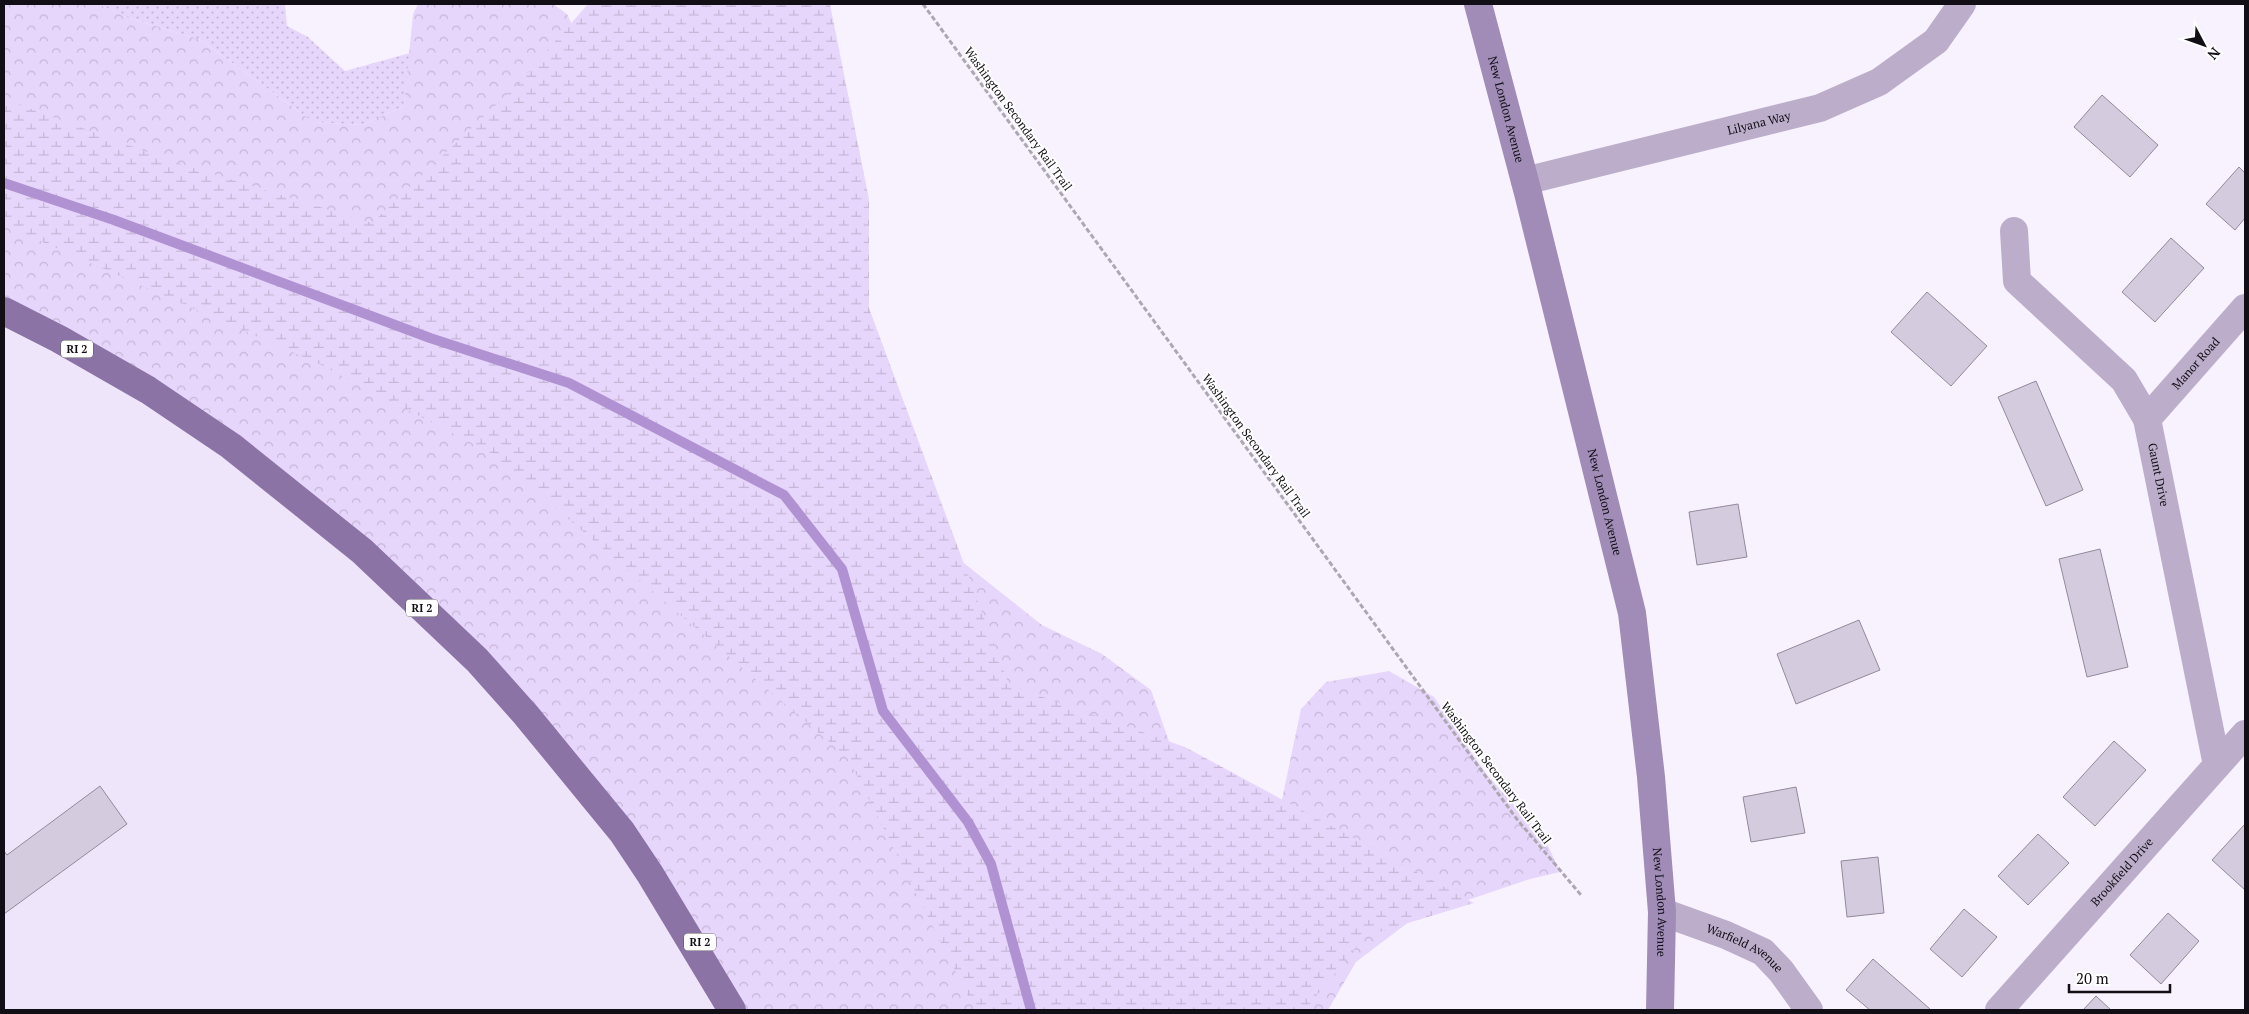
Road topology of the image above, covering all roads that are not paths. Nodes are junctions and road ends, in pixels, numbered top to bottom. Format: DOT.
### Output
graph roads {
  1 [pos="1478,4"];
  2 [pos="1962,4"];
  3 [pos="1525,181"];
  4 [pos="2014,231"];
  5 [pos="2245,308"];
  6 [pos="4,311"];
  7 [pos="2147,419"];
  8 [pos="2245,734"];
  9 [pos="2217,765"];
  10 [pos="650,874"];
  11 [pos="1662,912"];
  12 [pos="732,1010"];
  13 [pos="749,1010"];
  14 [pos="1660,1010"];
  15 [pos="1809,1010"];
  16 [pos="1999,1010"];
  1 -- 3 [label="main road, New London Avenue"];
  2 -- 3 [label="street, Lilyana Way"];
  3 -- 11 [label="main road, New London Avenue"];
  4 -- 7 [label="street, Gaunt Drive"];
  5 -- 7 [label="street, Manor Road"];
  6 -- 10 [label="main road, RI 2"];
  7 -- 9 [label="street, Gaunt Drive"];
  8 -- 9 [label="street, Brookfield Drive"];
  9 -- 16 [label="street, Brookfield Drive"];
  10 -- 12 [label="main road"];
  10 -- 13 [label="main road, RI 2"];
  11 -- 14 [label="main road, New London Avenue"];
  11 -- 15 [label="street, Warfield Avenue"];
}
